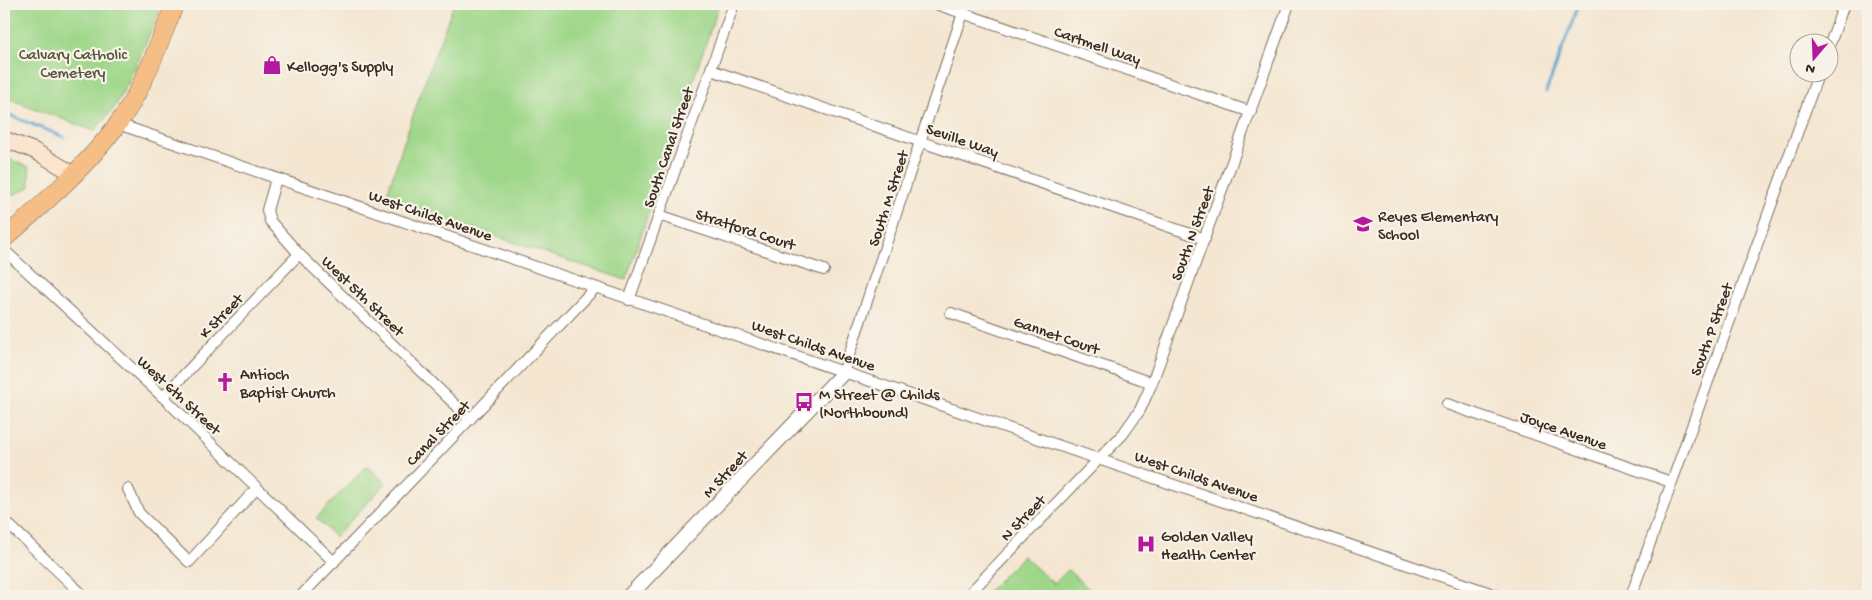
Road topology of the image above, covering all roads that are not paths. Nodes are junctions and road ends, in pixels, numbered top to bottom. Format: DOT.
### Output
graph roads {
  1 [pos="175,4"];
  2 [pos="734,4"];
  3 [pos="936,4"];
  4 [pos="1289,4"];
  5 [pos="1844,4"];
  6 [pos="964,8"];
  7 [pos="1834,32"];
  8 [pos="711,70"];
  9 [pos="1815,82"];
  10 [pos="1250,112"];
  11 [pos="118,124"];
  12 [pos="4,139"];
  13 [pos="921,140"];
  14 [pos="75,175"];
  15 [pos="276,179"];
  16 [pos="659,215"];
  17 [pos="4,239"];
  18 [pos="1205,239"];
  19 [pos="4,250"];
  20 [pos="299,254"];
  21 [pos="824,270"];
  22 [pos="595,288"];
  23 [pos="629,300"];
  24 [pos="951,313"];
  25 [pos="844,373"];
  26 [pos="1152,383"];
  27 [pos="162,397"];
  28 [pos="1447,404"];
  29 [pos="470,419"];
  30 [pos="1099,460"];
  31 [pos="1672,482"];
  32 [pos="257,488"];
  33 [pos="128,489"];
  34 [pos="4,520"];
  35 [pos="334,562"];
  36 [pos="84,596"];
  37 [pos="301,596"];
  38 [pos="630,596"];
  39 [pos="967,596"];
  40 [pos="1500,596"];
  41 [pos="1631,596"];
  1 -- 11 [label="highway"];
  2 -- 8 [label="street, South Canal Street"];
  3 -- 6 [label="street, Cartmell Way"];
  4 -- 10 [label="street, South N Street"];
  5 -- 7 [label="street"];
  6 -- 10 [label="street, Cartmell Way"];
  6 -- 13 [label="street, South M Street"];
  8 -- 13 [label="street, Seville Way"];
  8 -- 16 [label="street, South Canal Street"];
  9 -- 31 [label="street, South P Street"];
  10 -- 18 [label="street, South N Street"];
  11 -- 14 [label="highway"];
  11 -- 15 [label="street, West Childs Avenue"];
  12 -- 14 [label="main road"];
  13 -- 18 [label="street, Seville Way"];
  13 -- 25 [label="street, South M Street"];
  14 -- 17 [label="highway"];
  15 -- 20 [label="street, West 5th Street"];
  15 -- 22 [label="street, West Childs Avenue"];
  16 -- 21 [label="street, Stratford Court"];
  16 -- 23 [label="street, South Canal Street"];
  18 -- 26 [label="street, South N Street"];
  19 -- 27 [label="street, West 6th Street"];
  20 -- 27 [label="street, K Street"];
  20 -- 29 [label="street, West 5th Street"];
  22 -- 23 [label="street, West Childs Avenue"];
  22 -- 29 [label="street, Canal Street"];
  23 -- 25 [label="street, West Childs Avenue"];
  24 -- 26 [label="street, Gannet Court"];
  25 -- 30 [label="street, West Childs Avenue"];
  25 -- 38 [label="street, M Street"];
  26 -- 30 [label="street, South N Street"];
  27 -- 32 [label="street, West 6th Street"];
  28 -- 31 [label="street, Joyce Avenue"];
  29 -- 35 [label="street, Canal Street"];
  30 -- 39 [label="street, N Street"];
  30 -- 40 [label="street, West Childs Avenue"];
  31 -- 41 [label="street, South P Street"];
  32 -- 33 [label="street"];
  32 -- 35 [label="street, West 6th Street"];
  34 -- 36 [label="street"];
  35 -- 37 [label="street, Canal Street"];
}
